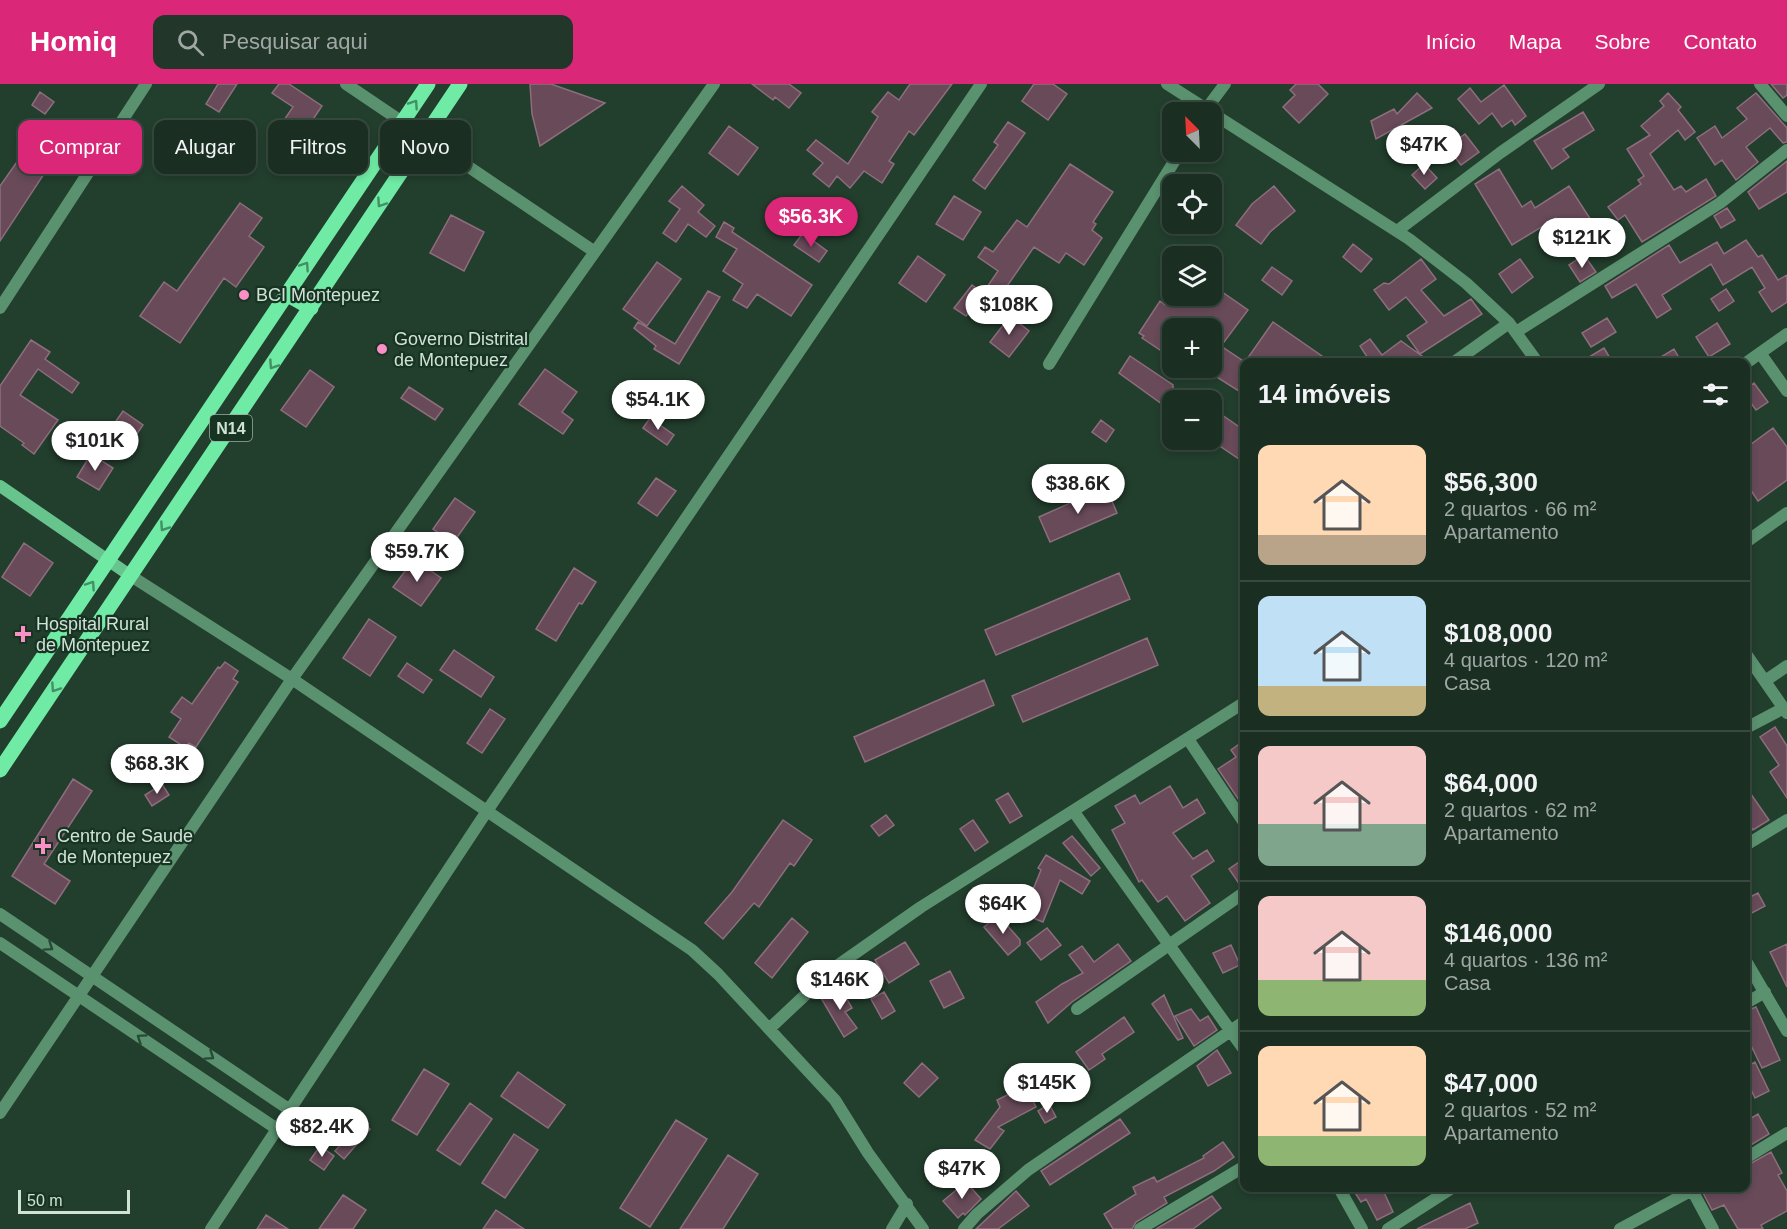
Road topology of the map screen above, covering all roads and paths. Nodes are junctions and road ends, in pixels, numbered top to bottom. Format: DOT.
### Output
graph roads {
  1 [pos="146,84"];
  2 [pos="346,84"];
  3 [pos="428,84"];
  4 [pos="460,84"];
  5 [pos="714,84"];
  6 [pos="981,84"];
  7 [pos="1167,84"];
  8 [pos="1225,84"];
  9 [pos="1599,84"];
  10 [pos="1760,84"];
  11 [pos="1193,102"];
  12 [pos="1214,102"];
  13 [pos="1787,116"];
  14 [pos="397,120"];
  15 [pos="403,120"];
  16 [pos="436,120"];
  17 [pos="1222,121"];
  18 [pos="1787,150"];
  19 [pos="380,154"];
  20 [pos="1174,162"];
  21 [pos="471,169"];
  22 [pos="400,174"];
  23 [pos="1397,231"];
  24 [pos="595,252"];
  25 [pos="286,294"];
  26 [pos="0,308"];
  27 [pos="311,308"];
  28 [pos="1512,327"];
  29 [pos="1787,334"];
  30 [pos="1760,352"];
  31 [pos="1462,358"];
  32 [pos="1534,358"];
  33 [pos="1750,360"];
  34 [pos="1049,364"];
  35 [pos="1787,391"];
  36 [pos="0,486"];
  37 [pos="1787,513"];
  38 [pos="1750,539"];
  39 [pos="107,561"];
  40 [pos="131,576"];
  41 [pos="1750,660"];
  42 [pos="1787,666"];
  43 [pos="292,679"];
  44 [pos="1765,681"];
  45 [pos="1240,705"];
  46 [pos="1785,711"];
  47 [pos="0,721"];
  48 [pos="1750,726"];
  49 [pos="1188,739"];
  50 [pos="0,770"];
  51 [pos="487,811"];
  52 [pos="1074,812"];
  53 [pos="1240,817"];
  54 [pos="1787,820"];
  55 [pos="1750,843"];
  56 [pos="1240,895"];
  57 [pos="0,914"];
  58 [pos="0,943"];
  59 [pos="1169,945"];
  60 [pos="1750,968"];
  61 [pos="92,976"];
  62 [pos="1765,992"];
  63 [pos="79,996"];
  64 [pos="1750,1001"];
  65 [pos="1077,1009"];
  66 [pos="1240,1025"];
  67 [pos="769,1029"];
  68 [pos="1787,1031"];
  69 [pos="1230,1032"];
  70 [pos="1240,1045"];
  71 [pos="290,1110"];
  72 [pos="0,1113"];
  73 [pos="277,1129"];
  74 [pos="1787,1133"];
  75 [pos="1750,1156"];
  76 [pos="1240,1169"];
  77 [pos="1341,1192"];
  78 [pos="1446,1192"];
  79 [pos="1688,1192"];
  80 [pos="1695,1192"];
  81 [pos="907,1204"];
  82 [pos="211,1229"];
  83 [pos="892,1229"];
  84 [pos="923,1229"];
  85 [pos="964,1229"];
  86 [pos="1140,1229"];
  87 [pos="1362,1229"];
  88 [pos="1388,1229"];
  89 [pos="1620,1229"];
  90 [pos="1713,1229"];
  1 -- 26 [label="street"];
  2 -- 14 [label="street"];
  15 -- 3 [label="main road, N14, one-way"];
  4 -- 16 [label="main road, N14"];
  5 -- 24 [label="street"];
  6 -- 51 [label="street"];
  7 -- 11 [label="street"];
  8 -- 12 [label="street"];
  9 -- 23 [label="street"];
  10 -- 13 [label="street"];
  17 -- 23 [label="street"];
  18 -- 28 [label="street"];
  25 -- 19 [label="main road, N14, one-way"];
  20 -- 34 [label="street"];
  21 -- 24 [label="street"];
  22 -- 27 [label="main road, N14, one-way"];
  23 -- 28 [label="street"];
  24 -- 43 [label="street"];
  25 -- 27 [label="main road"];
  25 -- 39 [label="main road, N14"];
  27 -- 40 [label="main road, N14, one-way"];
  28 -- 31 [label="street"];
  28 -- 32 [label="street"];
  29 -- 30 [label="street"];
  30 -- 33 [label="street"];
  30 -- 35 [label="street"];
  36 -- 39 [label="main road"];
  37 -- 38 [label="street"];
  39 -- 40 [label="main road"];
  47 -- 39 [label="main road, N14, one-way"];
  40 -- 43 [label="street"];
  40 -- 50 [label="main road, N14, one-way"];
  41 -- 44 [label="street"];
  42 -- 44 [label="street"];
  43 -- 51 [label="street"];
  43 -- 61 [label="street"];
  44 -- 46 [label="street"];
  45 -- 49 [label="street"];
  46 -- 48 [label="street"];
  49 -- 52 [label="street"];
  49 -- 53 [label="street"];
  51 -- 67 [label="street"];
  51 -- 71 [label="street"];
  52 -- 59 [label="street"];
  52 -- 67 [label="street"];
  54 -- 55 [label="street"];
  56 -- 59 [label="street"];
  57 -- 61 [label="street, one-way"];
  58 -- 63 [label="street"];
  59 -- 65 [label="street"];
  59 -- 69 [label="street"];
  60 -- 62 [label="street"];
  61 -- 63 [label="street"];
  61 -- 71 [label="street, one-way"];
  62 -- 64 [label="street"];
  62 -- 68 [label="street"];
  63 -- 72 [label="street"];
  73 -- 63 [label="street, one-way"];
  66 -- 69 [label="street"];
  67 -- 81 [label="street"];
  69 -- 70 [label="street"];
  69 -- 85 [label="street"];
  71 -- 73 [label="street"];
  73 -- 82 [label="street"];
  74 -- 75 [label="street"];
  76 -- 86 [label="street"];
  77 -- 87 [label="street"];
  78 -- 88 [label="street"];
  79 -- 89 [label="street"];
  80 -- 90 [label="street"];
  81 -- 83 [label="street"];
  81 -- 84 [label="street"];
}
